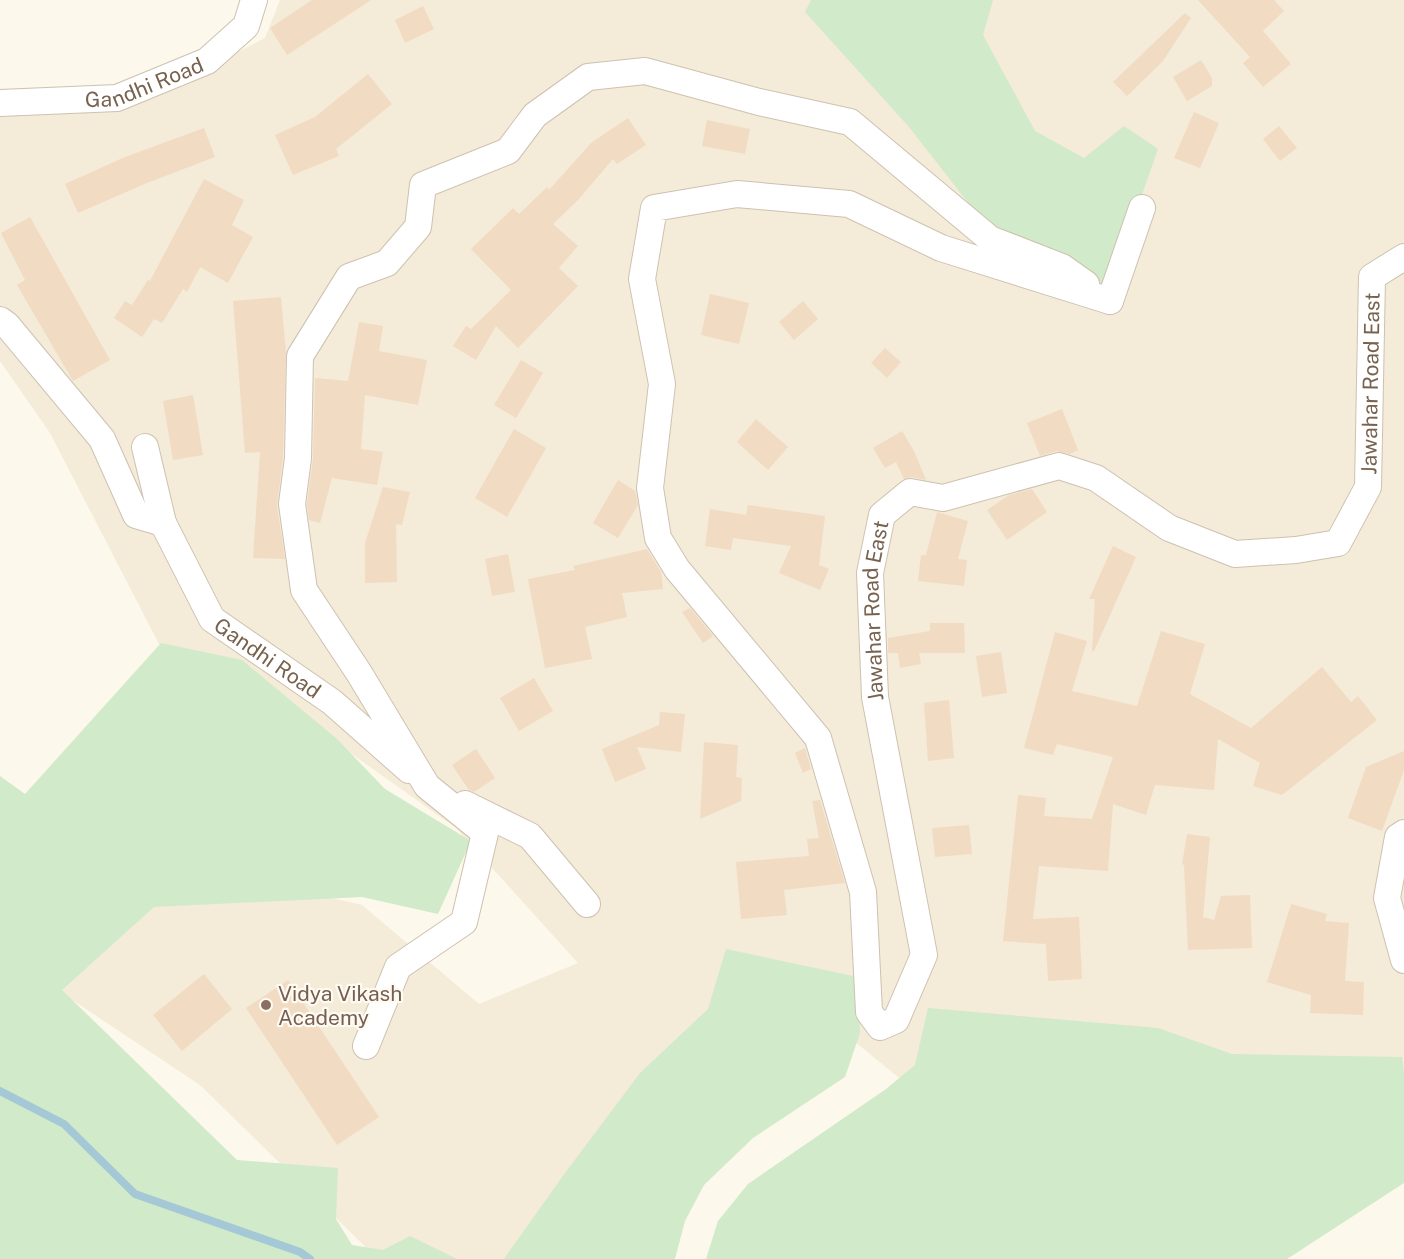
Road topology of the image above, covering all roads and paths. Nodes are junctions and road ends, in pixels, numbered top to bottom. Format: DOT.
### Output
graph roads {
  1 [pos="254,0"];
  2 [pos="0,103"];
  3 [pos="1142,208"];
  4 [pos="1404,257"];
  5 [pos="1110,301"];
  6 [pos="0,320"];
  7 [pos="145,447"];
  8 [pos="163,523"];
  9 [pos="427,786"];
  10 [pos="1404,833"];
  11 [pos="587,904"];
  12 [pos="1404,960"];
  13 [pos="366,1046"];
  1 -- 2 [label="street, Gandhi Road"];
  3 -- 5 [label="street"];
  4 -- 5 [label="street, Jawahar Road East"];
  5 -- 9 [label="street"];
  6 -- 8 [label="street"];
  7 -- 8 [label="street, Gandhi Road"];
  8 -- 9 [label="street, Gandhi Road"];
  9 -- 11 [label="street, Gandhi Road"];
  9 -- 13 [label="street"];
  10 -- 12 [label="street"];
}
